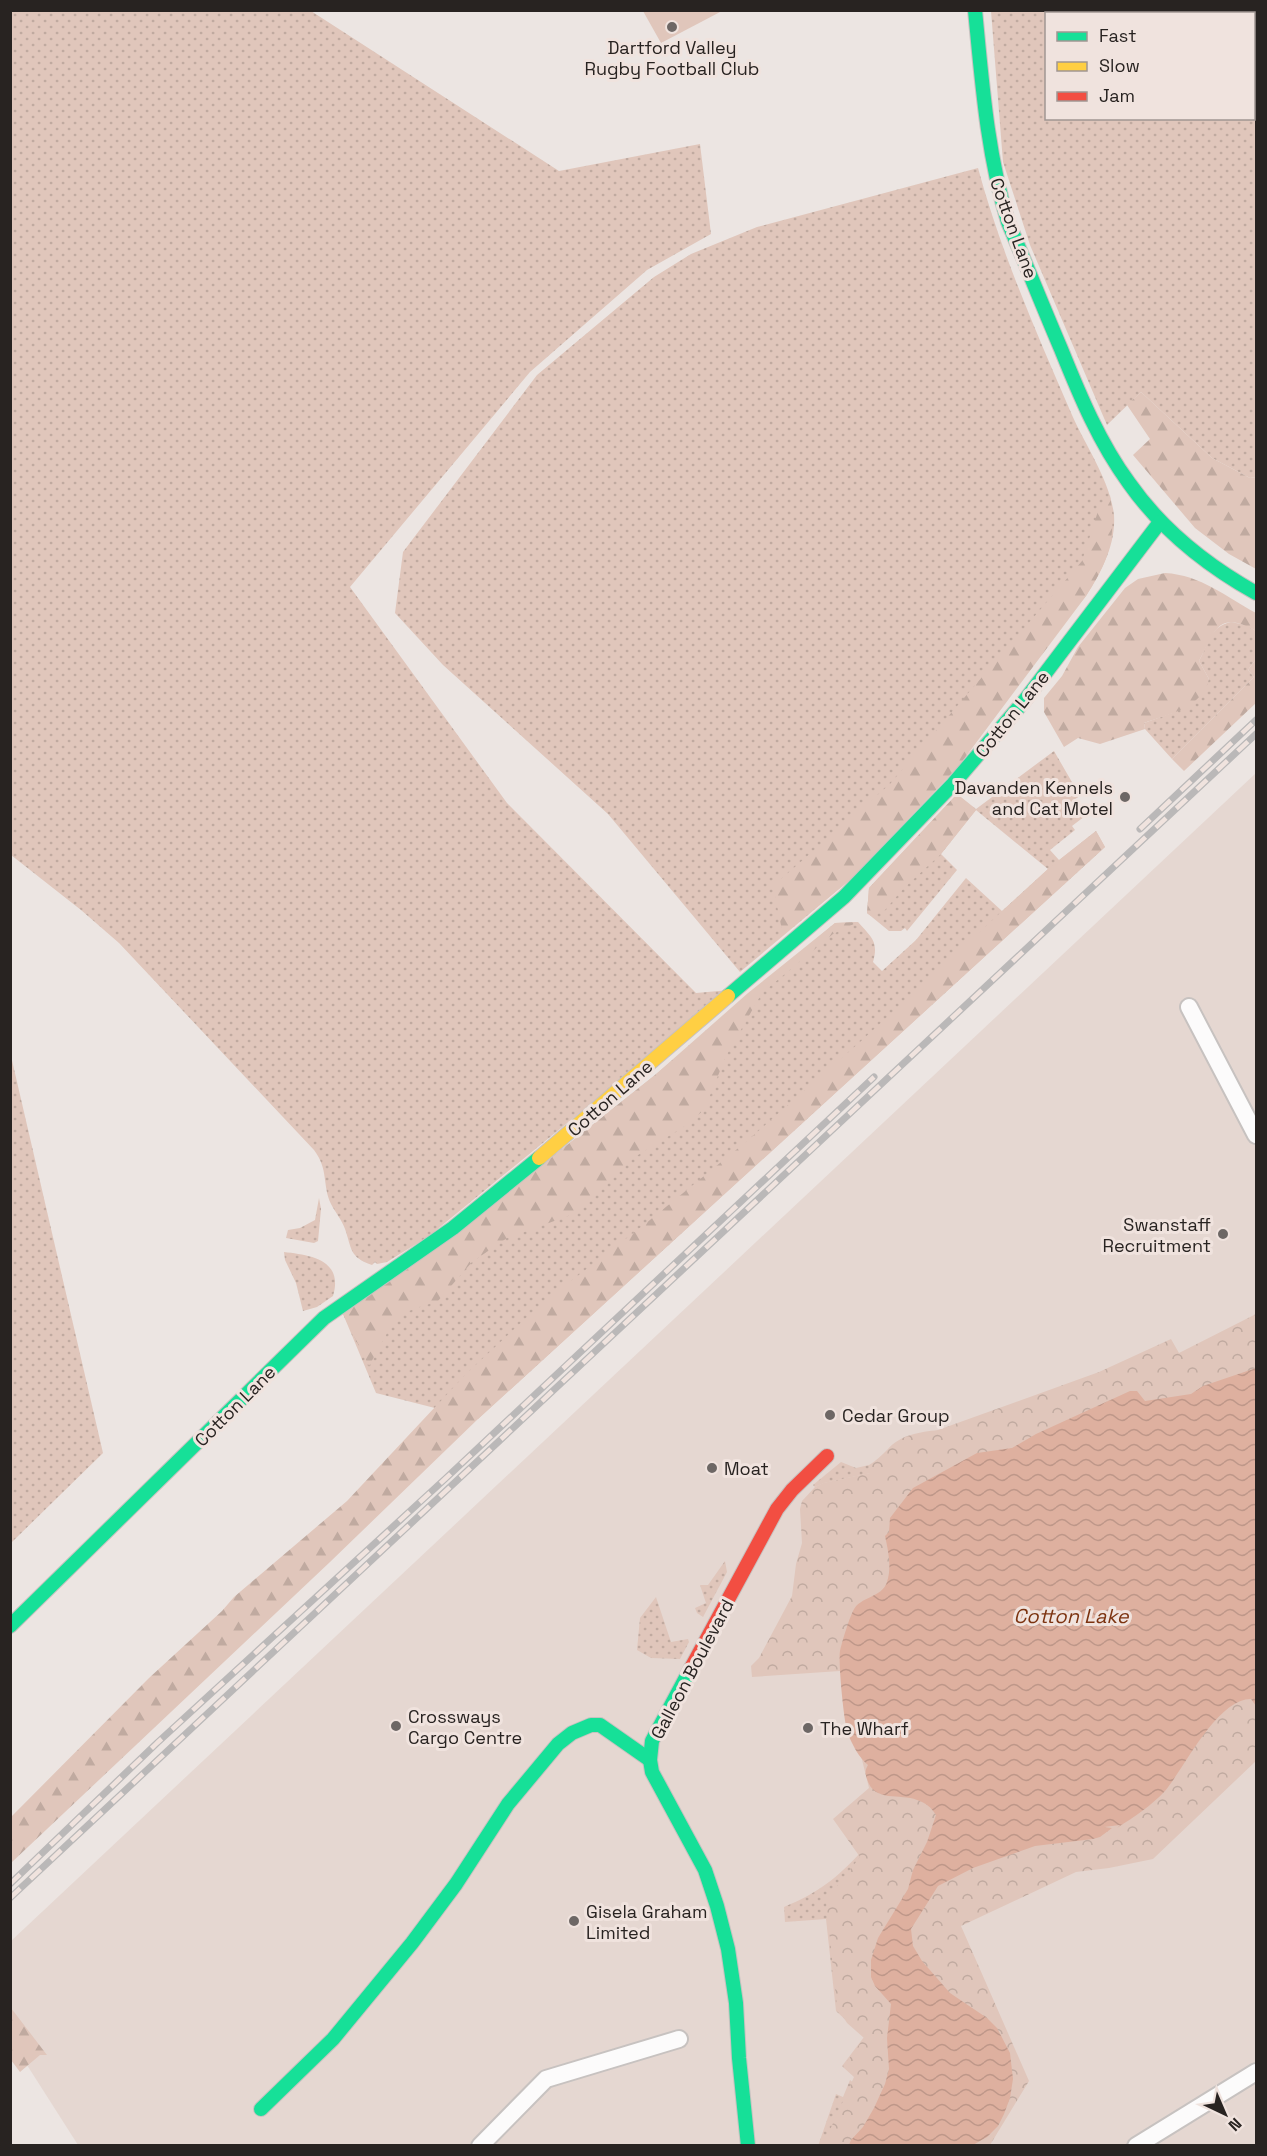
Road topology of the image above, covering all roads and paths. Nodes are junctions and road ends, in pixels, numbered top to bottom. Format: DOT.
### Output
graph roads {
  1 [pos="975,10"];
  2 [pos="1160,522"];
  3 [pos="1257,593"];
  4 [pos="1189,1007"];
  5 [pos="1257,1135"];
  6 [pos="827,1456"];
  7 [pos="10,1626"];
  8 [pos="650,1760"];
  9 [pos="679,2039"];
  10 [pos="1257,2072"];
  11 [pos="261,2109"];
  12 [pos="480,2145"];
  13 [pos="748,2145"];
  14 [pos="1136,2145"];
  1 -- 2 [label="street, Cotton Lane"];
  2 -- 3 [label="street, Cotton Lane"];
  2 -- 7 [label="street, Cotton Lane"];
  4 -- 5 [label="street"];
  6 -- 8 [label="street, Galleon Boulevard"];
  8 -- 11 [label="street"];
  8 -- 13 [label="street, Galleon Boulevard"];
  9 -- 12 [label="street"];
  10 -- 14 [label="street"];
}
